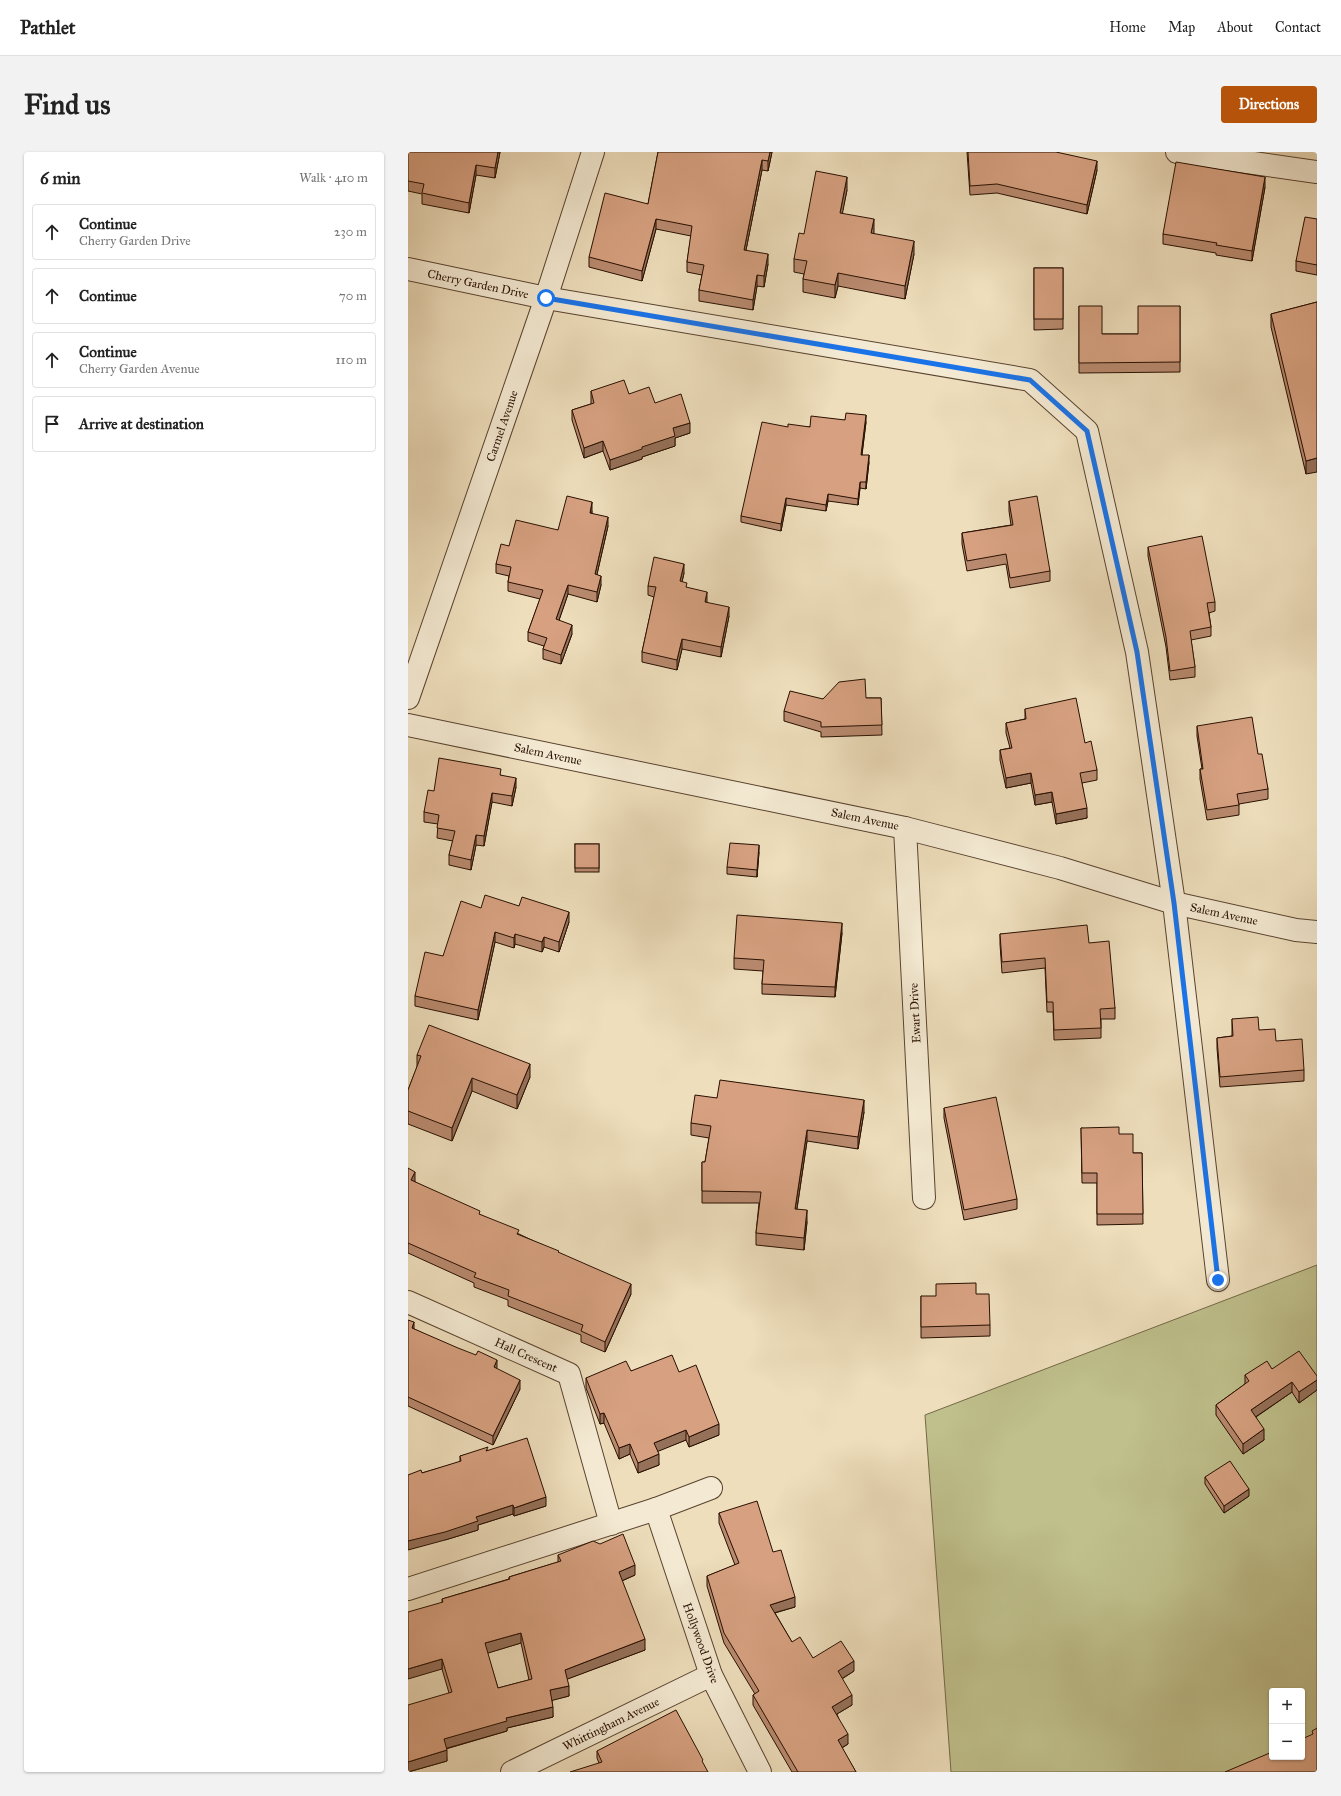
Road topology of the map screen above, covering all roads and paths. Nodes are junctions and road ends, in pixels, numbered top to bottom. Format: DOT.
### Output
graph roads {
  1 [pos="593,152"];
  2 [pos="1177,152"];
  3 [pos="1317,172"];
  4 [pos="408,269"];
  5 [pos="546,298"];
  6 [pos="408,698"];
  7 [pos="408,725"];
  8 [pos="905,828"];
  9 [pos="1174,903"];
  10 [pos="1317,932"];
  11 [pos="924,1198"];
  12 [pos="1218,1280"];
  13 [pos="408,1302"];
  14 [pos="711,1488"];
  15 [pos="656,1509"];
  16 [pos="611,1524"];
  17 [pos="408,1589"];
  18 [pos="711,1675"];
  19 [pos="512,1772"];
  20 [pos="760,1772"];
  1 -- 5 [label="street, Carmel Avenue"];
  2 -- 3 [label="street"];
  4 -- 5 [label="street, Cherry Garden Drive"];
  5 -- 6 [label="street, Carmel Avenue"];
  5 -- 9 [label="street, Cherry Garden Drive"];
  7 -- 8 [label="street, Salem Avenue"];
  8 -- 9 [label="street, Salem Avenue"];
  8 -- 11 [label="street, Ewart Drive"];
  9 -- 10 [label="street, Salem Avenue"];
  9 -- 12 [label="street, Cherry Garden Drive"];
  13 -- 16 [label="street, Hall Crescent"];
  14 -- 15 [label="street"];
  15 -- 16 [label="street"];
  15 -- 18 [label="street, Hollywood Drive"];
  16 -- 17 [label="street"];
  18 -- 19 [label="street, Whittingham Avenue"];
  18 -- 20 [label="street, Hollywood Drive"];
}
